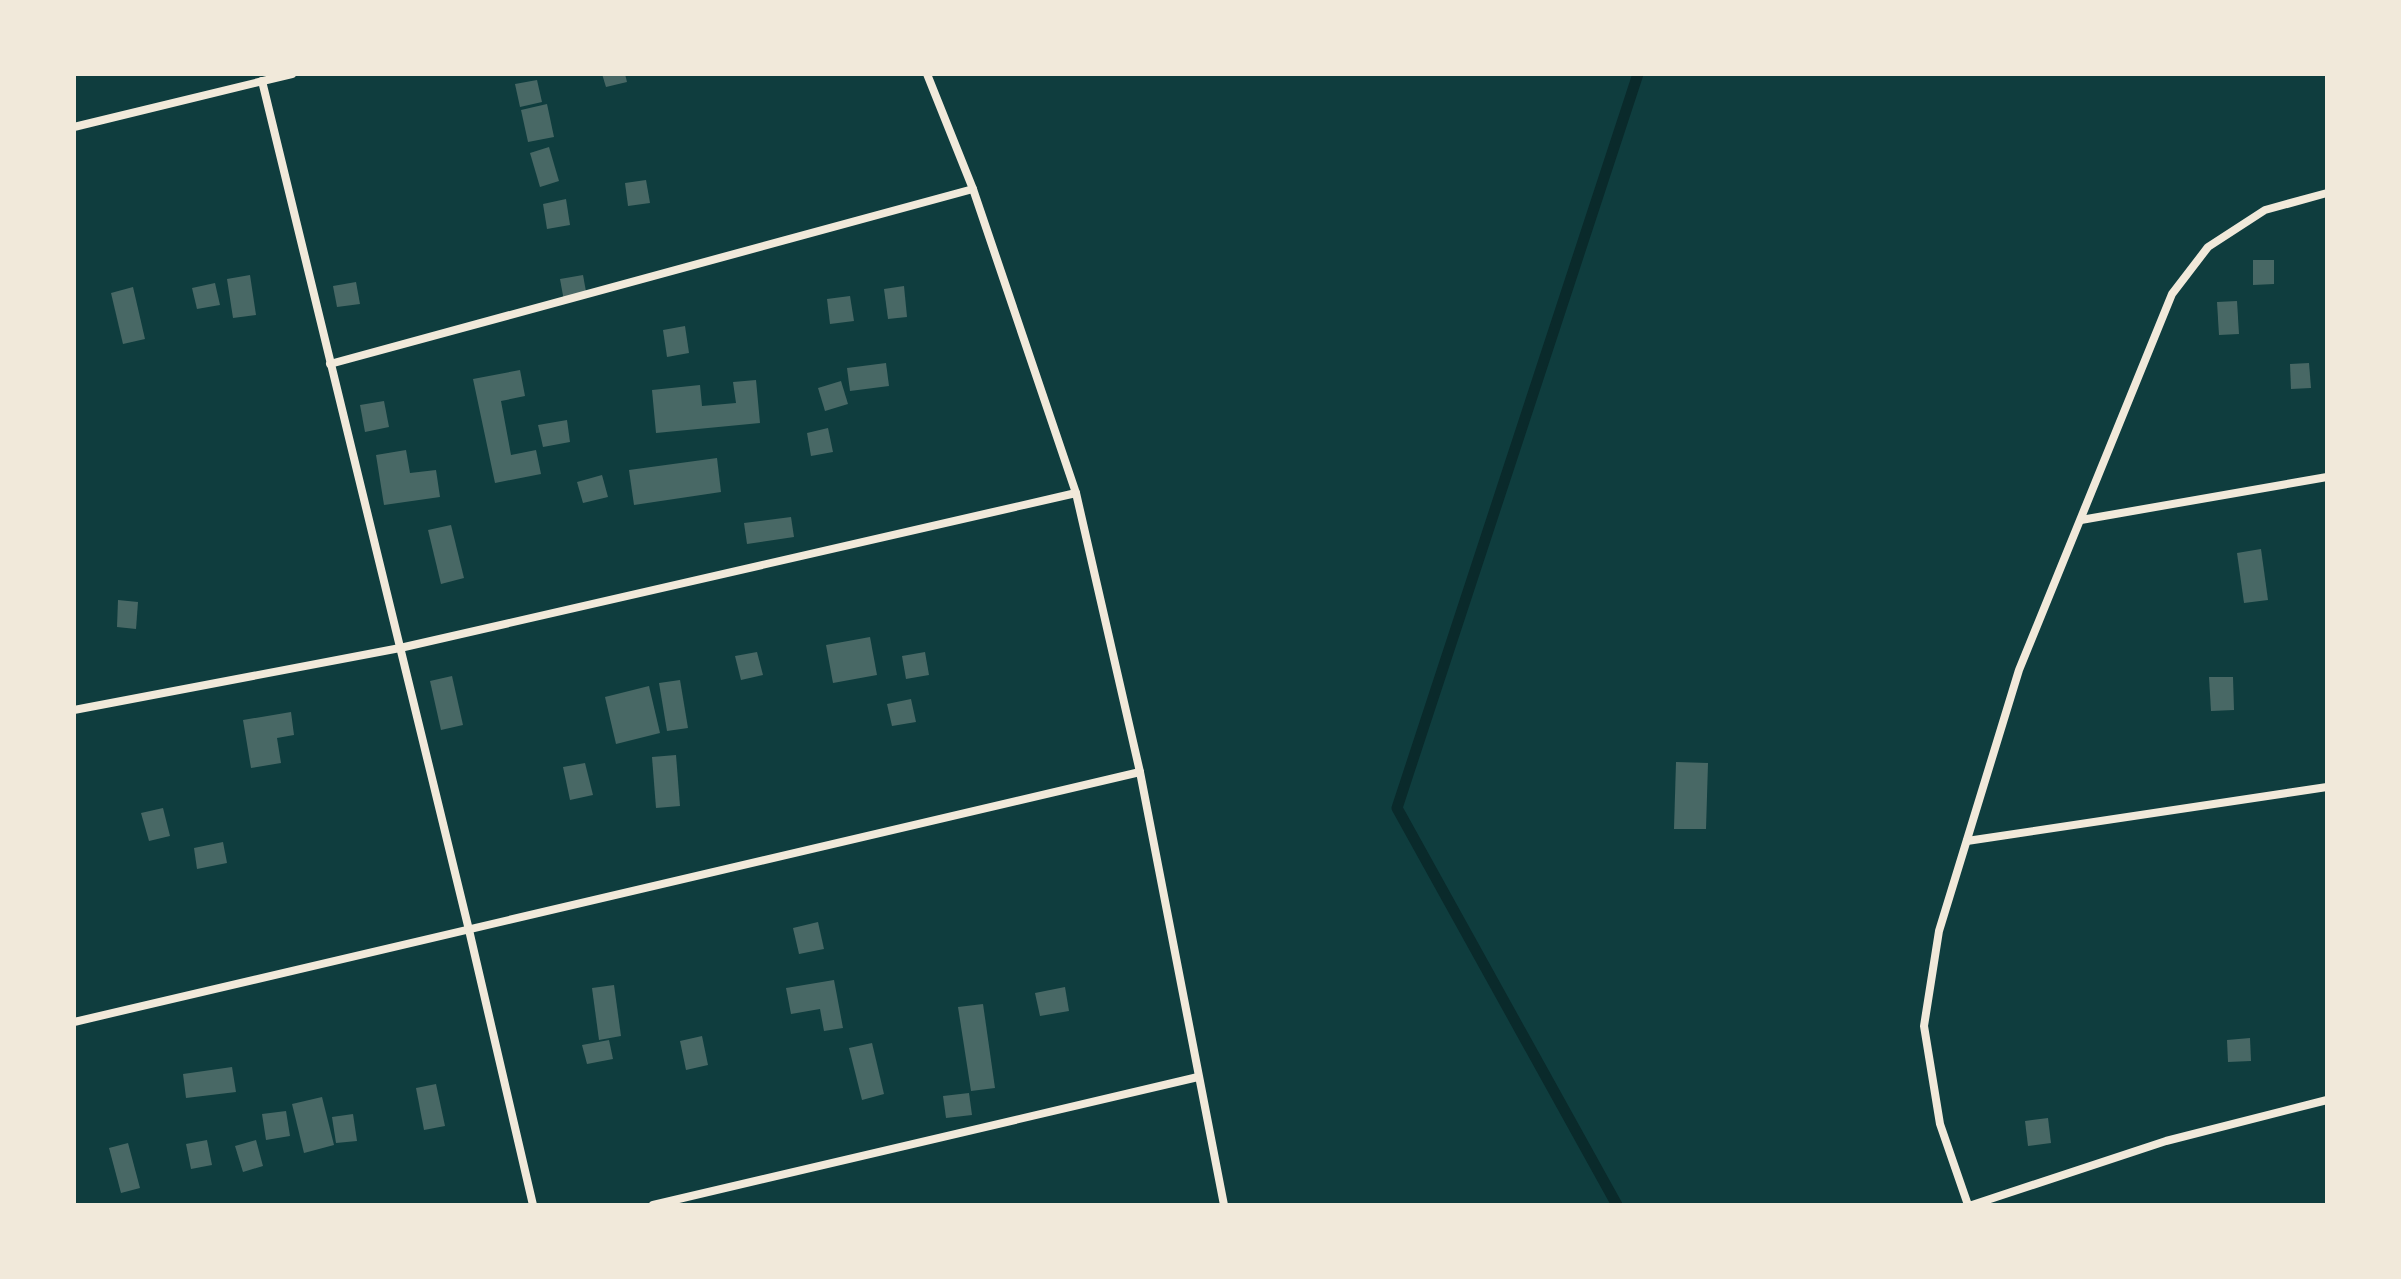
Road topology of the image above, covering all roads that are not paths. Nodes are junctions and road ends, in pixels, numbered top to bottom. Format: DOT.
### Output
graph roads {
  1 [pos="292,74"];
  2 [pos="927,74"];
  3 [pos="262,81"];
  4 [pos="74,127"];
  5 [pos="973,189"];
  6 [pos="2327,193"];
  7 [pos="330,364"];
  8 [pos="2327,477"];
  9 [pos="1076,493"];
  10 [pos="2081,520"];
  11 [pos="400,648"];
  12 [pos="74,710"];
  13 [pos="1140,772"];
  14 [pos="2327,787"];
  15 [pos="1967,841"];
  16 [pos="469,930"];
  17 [pos="74,1022"];
  18 [pos="1198,1077"];
  19 [pos="2327,1100"];
  20 [pos="533,1205"];
  21 [pos="653,1205"];
  22 [pos="1224,1205"];
  23 [pos="1970,1205"];
  1 -- 3 [label="street"];
  2 -- 5 [label="street"];
  3 -- 4 [label="street"];
  3 -- 7 [label="street"];
  5 -- 7 [label="street"];
  5 -- 9 [label="street"];
  6 -- 10 [label="street"];
  7 -- 11 [label="street"];
  8 -- 10 [label="street"];
  9 -- 11 [label="street"];
  9 -- 13 [label="street"];
  10 -- 15 [label="street"];
  11 -- 12 [label="street"];
  11 -- 16 [label="street"];
  13 -- 16 [label="street"];
  13 -- 18 [label="street"];
  14 -- 15 [label="street"];
  15 -- 23 [label="street"];
  16 -- 17 [label="street"];
  16 -- 20 [label="street"];
  18 -- 21 [label="street"];
  18 -- 22 [label="street"];
  19 -- 23 [label="street"];
}
